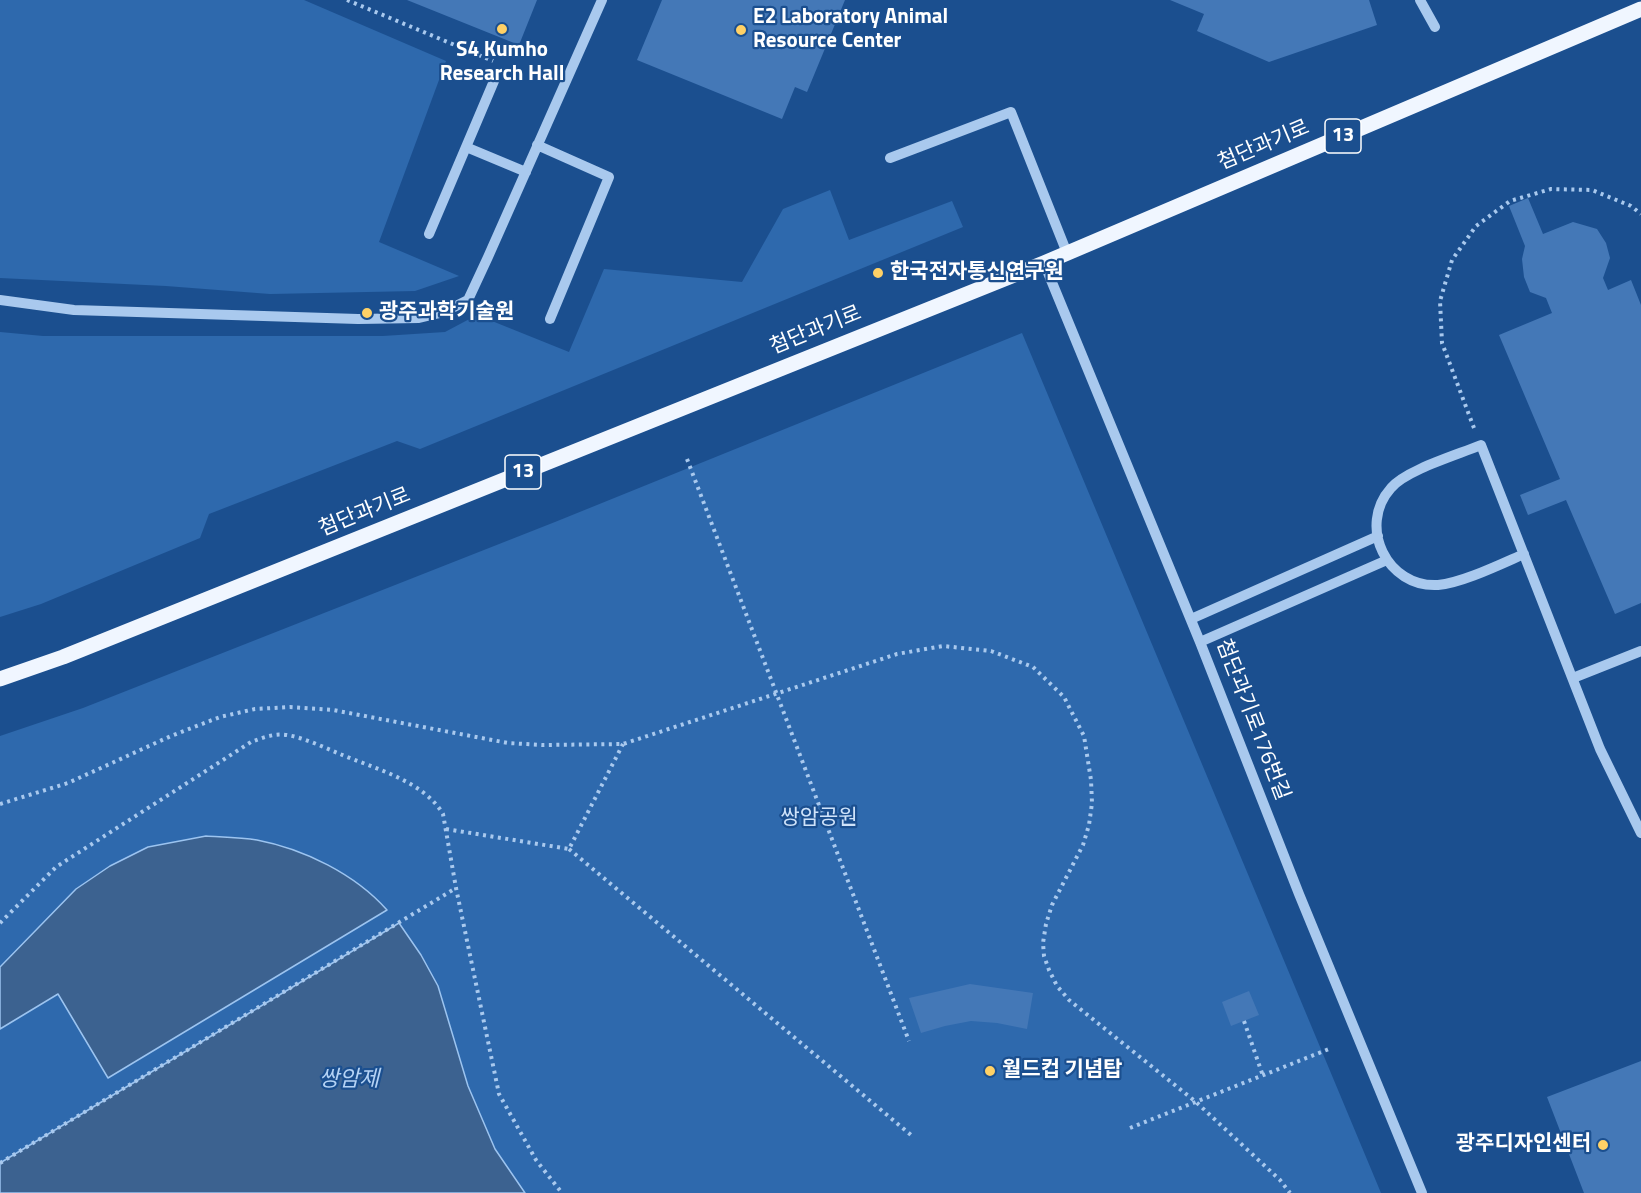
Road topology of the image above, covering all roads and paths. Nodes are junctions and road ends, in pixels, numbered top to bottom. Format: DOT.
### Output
graph roads {
  1 [pos="347,0"];
  2 [pos="602,0"];
  3 [pos="1420,0"];
  4 [pos="1641,9"];
  5 [pos="1435,27"];
  6 [pos="494,81"];
  7 [pos="537,145"];
  8 [pos="466,147"];
  9 [pos="890,158"];
  10 [pos="526,172"];
  11 [pos="1641,214"];
  12 [pos="429,234"];
  13 [pos="1067,253"];
  14 [pos="1044,262"];
  15 [pos="0,300"];
  16 [pos="549,319"];
  17 [pos="1481,445"];
  18 [pos="687,459"];
  19 [pos="1378,536"];
  20 [pos="1524,554"];
  21 [pos="1387,560"];
  22 [pos="1191,619"];
  23 [pos="1200,642"];
  24 [pos="1641,651"];
  25 [pos="1572,678"];
  26 [pos="0,679"];
  27 [pos="777,693"];
  28 [pos="623,744"];
  29 [pos="0,804"];
  30 [pos="446,829"];
  31 [pos="1641,833"];
  32 [pos="569,849"];
  33 [pos="456,888"];
  34 [pos="0,923"];
  35 [pos="1244,1021"];
  36 [pos="909,1041"];
  37 [pos="1329,1049"];
  38 [pos="1263,1076"];
  39 [pos="1196,1102"];
  40 [pos="1130,1128"];
  41 [pos="911,1135"];
  42 [pos="0,1163"];
  43 [pos="562,1193"];
  44 [pos="1290,1193"];
  45 [pos="1422,1193"];
  1 -- 6 [label="path"];
  2 -- 7 [label="street"];
  3 -- 5 [label="street"];
  4 -- 13 [label="main road, 첨단과기로 / 13"];
  6 -- 8 [label="street"];
  7 -- 10 [label="street"];
  7 -- 16 [label="street"];
  8 -- 10 [label="street"];
  8 -- 12 [label="street"];
  9 -- 13 [label="street"];
  10 -- 15 [label="street"];
  11 -- 17 [label="path"];
  13 -- 14 [label="main road, 첨단과기로 / 13"];
  14 -- 22 [label="street, 첨단과기로176번길"];
  14 -- 26 [label="main road, 첨단과기로 / 13"];
  17 -- 19 [label="street"];
  17 -- 20 [label="street"];
  18 -- 27 [label="path"];
  19 -- 21 [label="street"];
  19 -- 22 [label="street"];
  20 -- 21 [label="street"];
  20 -- 25 [label="street"];
  21 -- 23 [label="street"];
  22 -- 23 [label="street, 첨단과기로176번길"];
  23 -- 45 [label="street, 첨단과기로176번길"];
  24 -- 25 [label="street"];
  25 -- 31 [label="street"];
  27 -- 28 [label="path"];
  27 -- 36 [label="path"];
  27 -- 39 [label="path"];
  28 -- 29 [label="path"];
  28 -- 32 [label="path"];
  30 -- 32 [label="path"];
  30 -- 33 [label="path"];
  30 -- 34 [label="path"];
  32 -- 41 [label="path"];
  33 -- 42 [label="path"];
  33 -- 43 [label="path"];
  35 -- 38 [label="path"];
  37 -- 38 [label="path"];
  38 -- 39 [label="path"];
  39 -- 40 [label="path"];
  39 -- 44 [label="path"];
}
